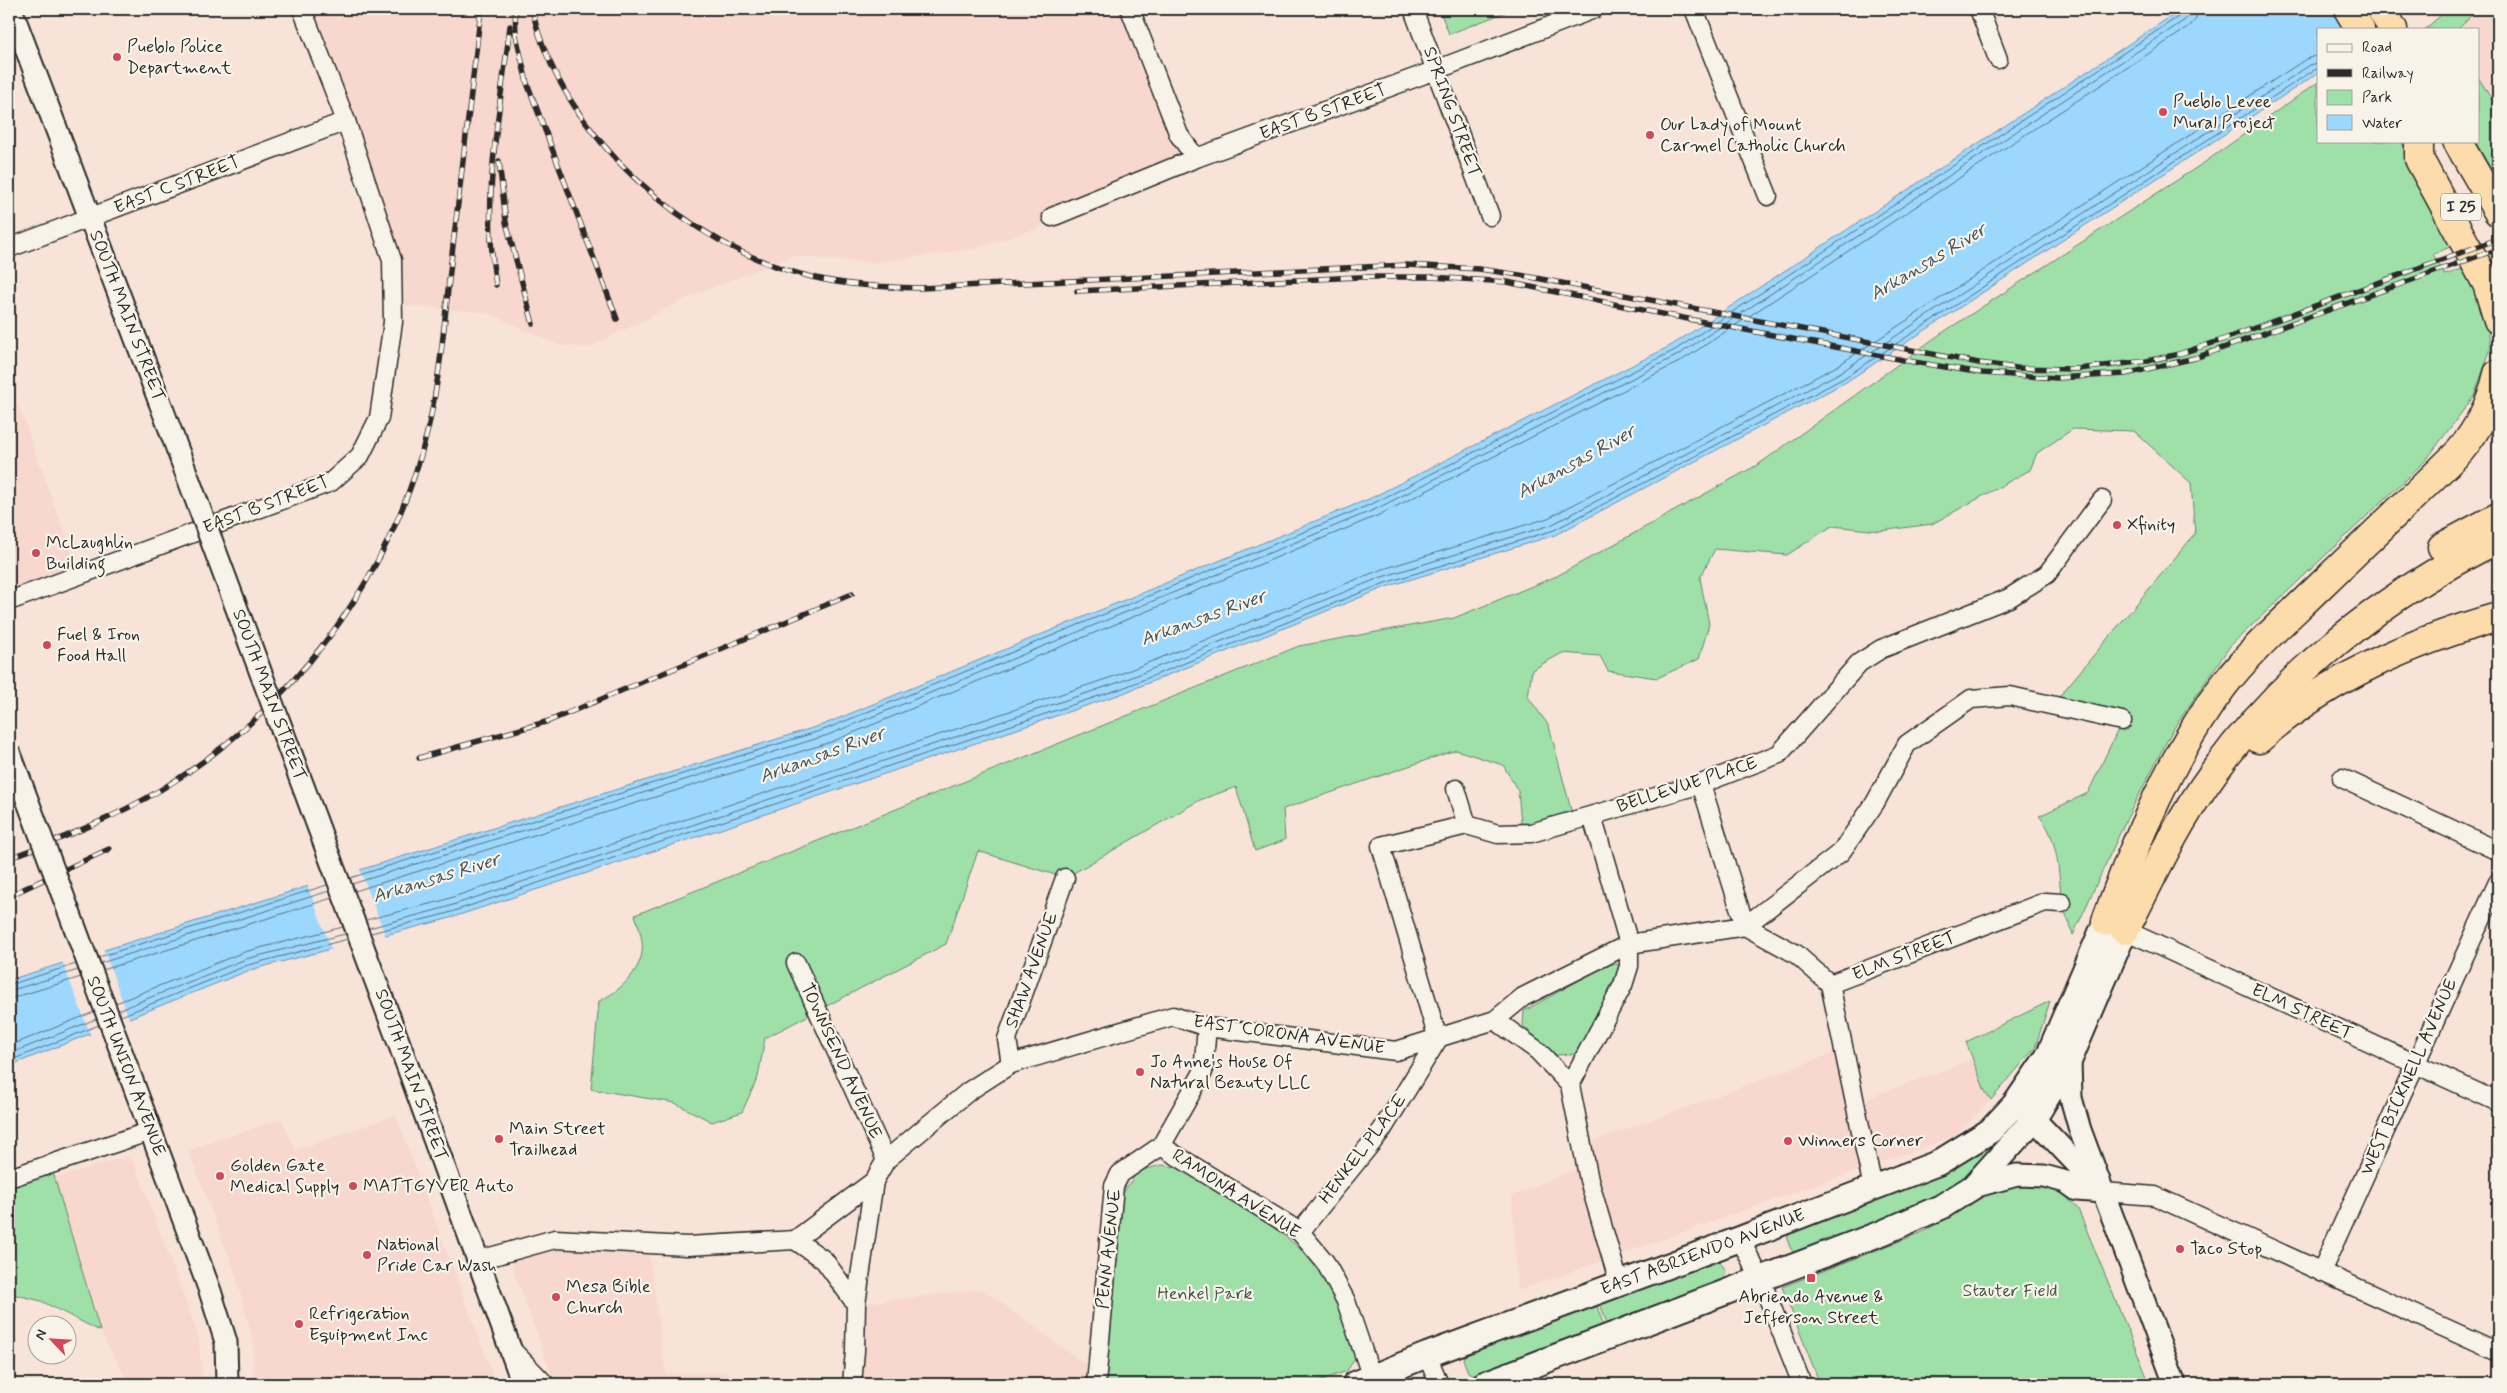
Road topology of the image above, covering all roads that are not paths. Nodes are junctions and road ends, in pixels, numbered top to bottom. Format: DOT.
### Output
graph roads {
  1 [pos="11,9"];
  2 [pos="302,9"];
  3 [pos="1130,9"];
  4 [pos="1413,9"];
  5 [pos="1594,9"];
  6 [pos="1694,9"];
  7 [pos="1978,9"];
  8 [pos="2348,9"];
  9 [pos="2381,9"];
  10 [pos="2359,28"];
  11 [pos="2391,28"];
  12 [pos="1998,59"];
  13 [pos="1436,70"];
  14 [pos="346,121"];
  15 [pos="2419,142"];
  16 [pos="2425,142"];
  17 [pos="2458,142"];
  18 [pos="1196,158"];
  19 [pos="1768,196"];
  20 [pos="2498,212"];
  21 [pos="1490,216"];
  22 [pos="1052,217"];
  23 [pos="90,218"];
  24 [pos="9,248"];
  25 [pos="2498,272"];
  26 [pos="2498,320"];
  27 [pos="2498,374"];
  28 [pos="2102,500"];
  29 [pos="2498,518"];
  30 [pos="2498,539"];
  31 [pos="9,601"];
  32 [pos="2498,617"];
  33 [pos="2122,721"];
  34 [pos="9,751"];
  35 [pos="2342,778"];
  36 [pos="1701,784"];
  37 [pos="1456,789"];
  38 [pos="1592,816"];
  39 [pos="1467,825"];
  40 [pos="2177,828"];
  41 [pos="2498,851"];
  42 [pos="1065,878"];
  43 [pos="2498,882"];
  44 [pos="2118,890"];
  45 [pos="2062,903"];
  46 [pos="2115,925"];
  47 [pos="1744,926"];
  48 [pos="1629,944"];
  49 [pos="796,963"];
  50 [pos="1830,984"];
  51 [pos="1495,1020"];
  52 [pos="1207,1026"];
  53 [pos="1438,1039"];
  54 [pos="2070,1059"];
  55 [pos="1011,1064"];
  56 [pos="2415,1065"];
  57 [pos="1570,1085"];
  58 [pos="2498,1102"];
  59 [pos="2015,1104"];
  60 [pos="2034,1119"];
  61 [pos="151,1130"];
  62 [pos="1161,1146"];
  63 [pos="886,1160"];
  64 [pos="9,1178"];
  65 [pos="874,1181"];
  66 [pos="1973,1187"];
  67 [pos="1873,1188"];
  68 [pos="2104,1192"];
  69 [pos="1300,1232"];
  70 [pos="795,1240"];
  71 [pos="1740,1240"];
  72 [pos="479,1260"];
  73 [pos="2321,1272"];
  74 [pos="1761,1280"];
  75 [pos="1619,1283"];
  76 [pos="856,1304"];
  77 [pos="510,1348"];
  78 [pos="2498,1352"];
  79 [pos="1427,1355"];
  80 [pos="1364,1381"];
  81 [pos="227,1384"];
  82 [pos="523,1384"];
  83 [pos="545,1384"];
  84 [pos="852,1384"];
  85 [pos="1096,1384"];
  86 [pos="1439,1384"];
  87 [pos="1484,1384"];
  88 [pos="1802,1384"];
  89 [pos="2175,1384"];
  1 -- 23 [label="street, SOUTH MAIN STREET"];
  2 -- 14 [label="street, EAST B STREET"];
  3 -- 18 [label="street"];
  4 -- 13 [label="street, SPRING STREET"];
  5 -- 13 [label="street, EAST B STREET"];
  6 -- 19 [label="street"];
  7 -- 12 [label="street"];
  8 -- 10 [label="highway"];
  9 -- 11 [label="highway"];
  13 -- 18 [label="street, EAST B STREET"];
  13 -- 21 [label="street, SPRING STREET"];
  14 -- 23 [label="street, EAST C STREET"];
  14 -- 31 [label="street, EAST B STREET"];
  15 -- 26 [label="highway"];
  16 -- 25 [label="highway, I 25"];
  17 -- 20 [label="highway, I 25"];
  18 -- 22 [label="street, EAST B STREET"];
  23 -- 24 [label="street, EAST C STREET"];
  23 -- 72 [label="street, SOUTH MAIN STREET, bridge"];
  27 -- 44 [label="highway"];
  28 -- 36 [label="street, BELLEVUE PLACE"];
  29 -- 44 [label="highway"];
  30 -- 40 [label="highway"];
  32 -- 40 [label="highway"];
  33 -- 47 [label="street"];
  34 -- 61 [label="street, SOUTH UNION AVENUE, bridge"];
  35 -- 41 [label="street"];
  36 -- 38 [label="street, BELLEVUE PLACE"];
  36 -- 47 [label="street"];
  37 -- 39 [label="street"];
  38 -- 39 [label="street, BELLEVUE PLACE"];
  38 -- 48 [label="street"];
  39 -- 53 [label="street, BELLEVUE PLACE"];
  40 -- 46 [label="highway"];
  42 -- 55 [label="street, SHAW AVENUE"];
  43 -- 56 [label="street, WEST BICKNELL AVENUE"];
  44 -- 46 [label="highway"];
  45 -- 50 [label="street, ELM STREET"];
  46 -- 54 [label="main road"];
  46 -- 56 [label="street, ELM STREET"];
  46 -- 59 [label="main road, EAST ABRIENDO AVENUE"];
  47 -- 48 [label="street, EAST CORONA AVENUE"];
  47 -- 50 [label="street"];
  48 -- 51 [label="street, EAST CORONA AVENUE"];
  48 -- 57 [label="street"];
  49 -- 63 [label="street, TOWNSEND AVENUE"];
  50 -- 67 [label="street"];
  51 -- 53 [label="street, EAST CORONA AVENUE"];
  51 -- 57 [label="street"];
  52 -- 53 [label="street, EAST CORONA AVENUE"];
  52 -- 55 [label="street, EAST CORONA AVENUE"];
  52 -- 62 [label="street, PENN AVENUE"];
  53 -- 69 [label="street, HENKEL PLACE"];
  54 -- 60 [label="main road"];
  54 -- 68 [label="street"];
  55 -- 63 [label="street, EAST CORONA AVENUE"];
  56 -- 58 [label="street, ELM STREET"];
  56 -- 73 [label="street, WEST BICKNELL AVENUE"];
  57 -- 75 [label="street"];
  59 -- 60 [label="street"];
  59 -- 67 [label="main road, EAST ABRIENDO AVENUE"];
  60 -- 66 [label="main road"];
  60 -- 68 [label="street"];
  61 -- 64 [label="street"];
  61 -- 81 [label="street, SOUTH UNION AVENUE"];
  62 -- 69 [label="street, RAMONA AVENUE"];
  62 -- 85 [label="street, PENN AVENUE"];
  63 -- 65 [label="street, EAST CORONA AVENUE"];
  65 -- 70 [label="street, EAST CORONA AVENUE"];
  65 -- 76 [label="street"];
  66 -- 68 [label="street"];
  66 -- 74 [label="main road"];
  67 -- 71 [label="main road, EAST ABRIENDO AVENUE"];
  68 -- 73 [label="street"];
  68 -- 89 [label="street"];
  69 -- 80 [label="street, RAMONA AVENUE"];
  70 -- 72 [label="street"];
  70 -- 76 [label="street"];
  71 -- 74 [label="street"];
  71 -- 75 [label="main road, EAST ABRIENDO AVENUE"];
  72 -- 77 [label="street, SOUTH MAIN STREET"];
  73 -- 78 [label="street"];
  74 -- 87 [label="main road"];
  74 -- 88 [label="street"];
  75 -- 79 [label="main road, EAST ABRIENDO AVENUE"];
  76 -- 84 [label="street"];
  77 -- 82 [label="street, SOUTH MAIN STREET"];
  77 -- 83 [label="street"];
  79 -- 80 [label="main road, EAST ABRIENDO AVENUE"];
  79 -- 86 [label="street"];
}
